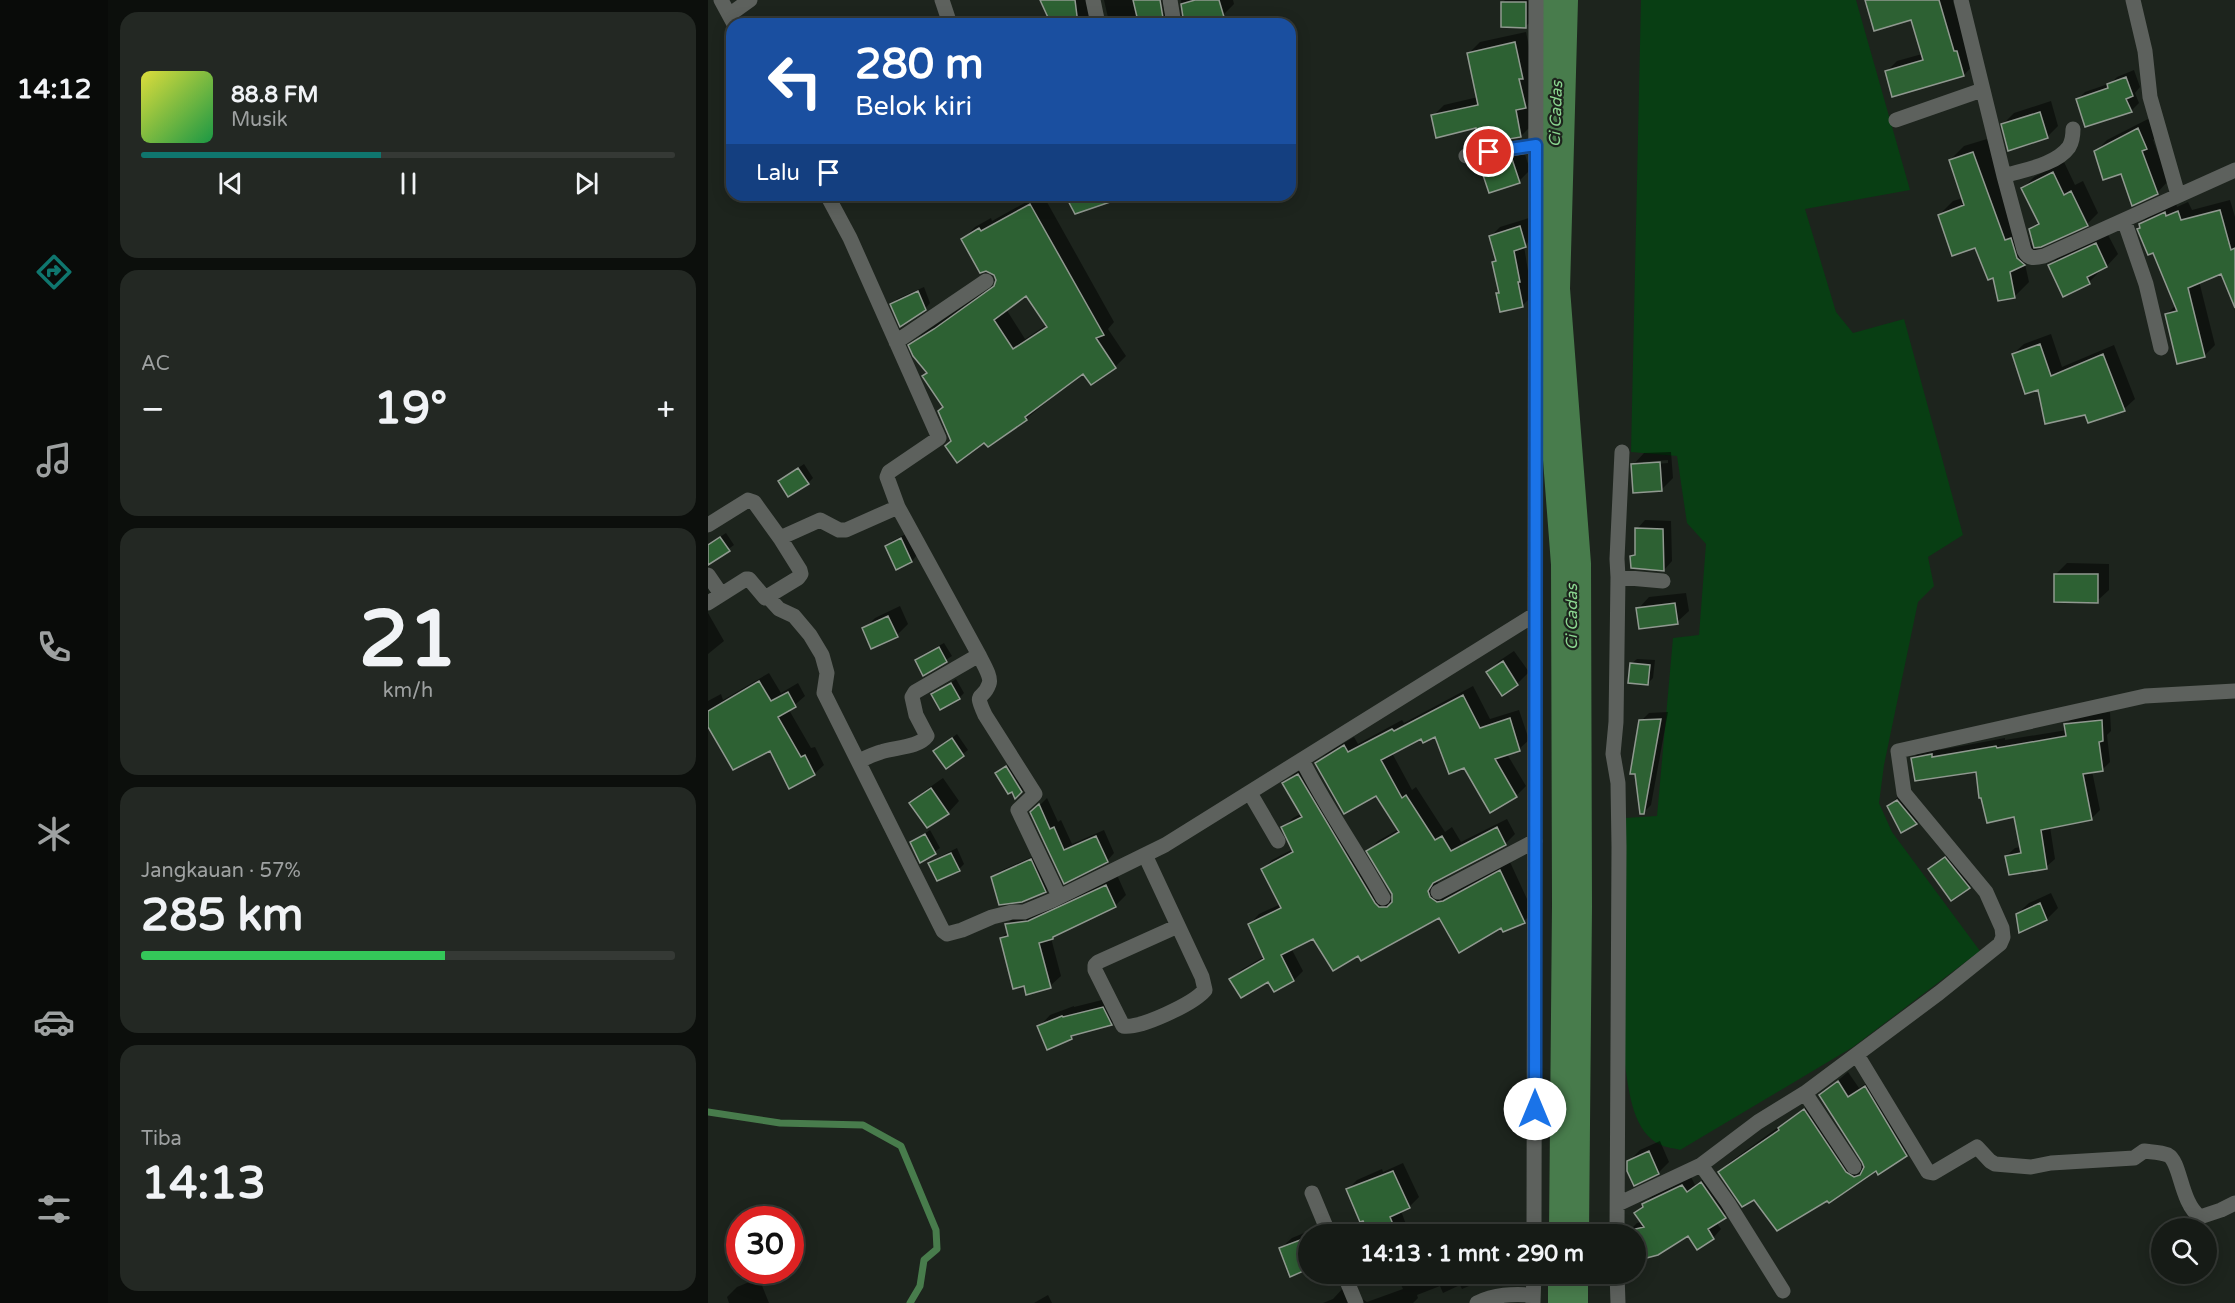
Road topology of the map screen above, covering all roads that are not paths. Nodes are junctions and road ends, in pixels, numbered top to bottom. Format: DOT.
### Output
graph roads {
  1 [pos="721,0"];
  2 [pos="750,0"];
  3 [pos="942,0"];
  4 [pos="1093,0"];
  5 [pos="1170,0"];
  6 [pos="1536,0"];
  7 [pos="1961,0"];
  8 [pos="2133,0"];
  9 [pos="731,18"];
  10 [pos="733,18"];
  11 [pos="948,18"];
  12 [pos="1097,18"];
  13 [pos="1173,18"];
  14 [pos="1982,90"];
  15 [pos="1896,120"];
  16 [pos="2073,129"];
  17 [pos="1536,145"];
  18 [pos="1466,156"];
  19 [pos="2235,170"];
  20 [pos="2004,176"];
  21 [pos="2178,195"];
  22 [pos="830,201"];
  23 [pos="2124,220"];
  24 [pos="986,281"];
  25 [pos="896,342"];
  26 [pos="2161,348"];
  27 [pos="1622,452"];
  28 [pos="898,507"];
  29 [pos="708,525"];
  30 [pos="780,538"];
  31 [pos="708,575"];
  32 [pos="1618,578"];
  33 [pos="1663,581"];
  34 [pos="721,594"];
  35 [pos="768,597"];
  36 [pos="708,603"];
  37 [pos="1534,615"];
  38 [pos="979,656"];
  39 [pos="2235,691"];
  40 [pos="1302,760"];
  41 [pos="858,761"];
  42 [pos="1250,793"];
  43 [pos="1278,841"];
  44 [pos="1535,841"];
  45 [pos="1145,855"];
  46 [pos="1438,892"];
  47 [pos="1059,896"];
  48 [pos="1383,898"];
  49 [pos="1178,926"];
  50 [pos="1857,1055"];
  51 [pos="1806,1093"];
  52 [pos="1701,1165"];
  53 [pos="1854,1167"];
  54 [pos="1312,1193"];
  55 [pos="2235,1203"];
  56 [pos="1618,1204"];
  57 [pos="1325,1224"];
  58 [pos="1534,1224"];
  59 [pos="1617,1224"];
  60 [pos="1348,1284"];
  61 [pos="1534,1284"];
  62 [pos="1617,1284"];
  63 [pos="1783,1291"];
  64 [pos="1533,1299"];
  65 [pos="1356,1303"];
  66 [pos="1477,1303"];
  67 [pos="1618,1303"];
  1 -- 9 [label="street"];
  2 -- 10 [label="street"];
  3 -- 11 [label="street"];
  4 -- 12 [label="street"];
  5 -- 13 [label="street"];
  6 -- 17 [label="street"];
  7 -- 14 [label="street"];
  8 -- 21 [label="street"];
  14 -- 15 [label="street"];
  14 -- 20 [label="street"];
  16 -- 20 [label="street"];
  17 -- 18 [label="street"];
  17 -- 37 [label="street"];
  19 -- 21 [label="street"];
  20 -- 23 [label="street"];
  21 -- 23 [label="street"];
  22 -- 25 [label="street"];
  23 -- 26 [label="street"];
  24 -- 25 [label="street"];
  25 -- 28 [label="street"];
  27 -- 32 [label="street"];
  28 -- 30 [label="street"];
  28 -- 38 [label="street"];
  29 -- 30 [label="street"];
  30 -- 35 [label="street"];
  31 -- 34 [label="street"];
  32 -- 33 [label="street"];
  32 -- 56 [label="street"];
  34 -- 35 [label="street"];
  34 -- 36 [label="street"];
  35 -- 41 [label="street"];
  37 -- 40 [label="street"];
  37 -- 44 [label="street"];
  38 -- 41 [label="street"];
  38 -- 47 [label="street"];
  39 -- 50 [label="street"];
  40 -- 42 [label="street"];
  40 -- 48 [label="street"];
  41 -- 47 [label="street"];
  42 -- 43 [label="street"];
  42 -- 45 [label="street"];
  44 -- 46 [label="street"];
  44 -- 58 [label="street"];
  45 -- 47 [label="street"];
  45 -- 49 [label="street"];
  49 -- 49 [label="street"];
  50 -- 51 [label="street"];
  50 -- 55 [label="street"];
  51 -- 52 [label="street"];
  51 -- 53 [label="street"];
  52 -- 56 [label="street"];
  52 -- 63 [label="street"];
  54 -- 57 [label="street"];
  56 -- 59 [label="street"];
  60 -- 65 [label="street"];
  61 -- 64 [label="street"];
  62 -- 67 [label="street"];
  64 -- 66 [label="street"];
}
